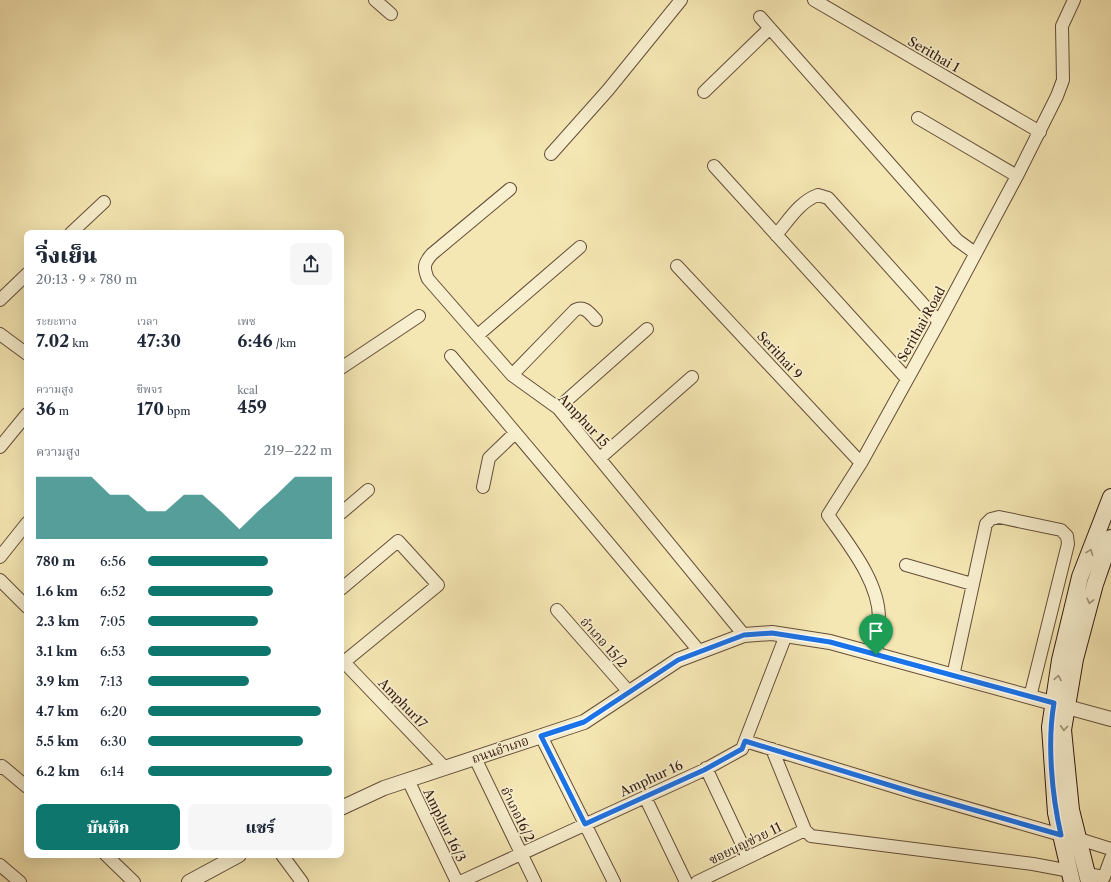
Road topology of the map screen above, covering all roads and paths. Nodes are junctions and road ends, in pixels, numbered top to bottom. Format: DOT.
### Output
graph roads {
  1 [pos="375,0"];
  2 [pos="681,0"];
  3 [pos="814,0"];
  4 [pos="1074,0"];
  5 [pos="391,14"];
  6 [pos="760,17"];
  7 [pos="770,28"];
  8 [pos="704,92"];
  9 [pos="918,118"];
  10 [pos="1040,132"];
  11 [pos="551,154"];
  12 [pos="714,166"];
  13 [pos="1017,176"];
  14 [pos="510,189"];
  15 [pos="104,202"];
  16 [pos="74,230"];
  17 [pos="776,235"];
  18 [pos="580,248"];
  19 [pos="975,253"];
  20 [pos="677,266"];
  21 [pos="24,279"];
  22 [pos="0,300"];
  23 [pos="419,316"];
  24 [pos="596,320"];
  25 [pos="939,322"];
  26 [pos="647,329"];
  27 [pos="0,334"];
  28 [pos="478,335"];
  29 [pos="24,352"];
  30 [pos="450,356"];
  31 [pos="344,366"];
  32 [pos="512,375"];
  33 [pos="692,377"];
  34 [pos="907,379"];
  35 [pos="558,408"];
  36 [pos="24,418"];
  37 [pos="515,433"];
  38 [pos="0,447"];
  39 [pos="600,458"];
  40 [pos="861,463"];
  41 [pos="483,487"];
  42 [pos="368,490"];
  43 [pos="1111,497"];
  44 [pos="344,510"];
  45 [pos="24,527"];
  46 [pos="1111,538"];
  47 [pos="0,557"];
  48 [pos="906,565"];
  49 [pos="0,580"];
  50 [pos="972,584"];
  51 [pos="344,586"];
  52 [pos="24,604"];
  53 [pos="557,610"];
  54 [pos="744,635"];
  55 [pos="786,635"];
  56 [pos="700,652"];
  57 [pos="876,655"];
  58 [pos="344,659"];
  59 [pos="344,663"];
  60 [pos="953,676"];
  61 [pos="630,692"];
  62 [pos="1030,697"];
  63 [pos="1060,705"];
  64 [pos="1111,719"];
  65 [pos="541,736"];
  66 [pos="745,741"];
  67 [pos="772,749"];
  68 [pos="476,758"];
  69 [pos="0,768"];
  70 [pos="444,768"];
  71 [pos="706,768"];
  72 [pos="408,780"];
  73 [pos="24,784"];
  74 [pos="645,797"];
  75 [pos="344,807"];
  76 [pos="585,824"];
  77 [pos="805,830"];
  78 [pos="1061,835"];
  79 [pos="1078,839"];
  80 [pos="1111,849"];
  81 [pos="522,853"];
  82 [pos="748,857"];
  83 [pos="109,858"];
  84 [pos="233,858"];
  85 [pos="284,858"];
  86 [pos="1111,858"];
  87 [pos="0,865"];
  88 [pos="1071,876"];
  89 [pos="1088,878"];
  90 [pos="20,882"];
  91 [pos="134,882"];
  92 [pos="189,882"];
  93 [pos="302,882"];
  94 [pos="459,882"];
  95 [pos="535,882"];
  96 [pos="614,882"];
  97 [pos="686,882"];
  98 [pos="696,882"];
  1 -- 5 [label="street"];
  2 -- 11 [label="street"];
  3 -- 10 [label="street, Serithai 1"];
  4 -- 10 [label="street, Serithai Road"];
  6 -- 7 [label="street"];
  7 -- 8 [label="street"];
  7 -- 19 [label="street"];
  9 -- 13 [label="street"];
  10 -- 13 [label="street, Serithai Road"];
  12 -- 17 [label="street"];
  13 -- 19 [label="street, Serithai Road"];
  14 -- 28 [label="street, Amphur 15"];
  15 -- 16 [label="street"];
  17 -- 25 [label="street"];
  17 -- 34 [label="street"];
  18 -- 28 [label="street"];
  19 -- 25 [label="street, Serithai Road"];
  20 -- 40 [label="street, Serithai 9"];
  21 -- 22 [label="street"];
  23 -- 31 [label="street"];
  24 -- 32 [label="street"];
  25 -- 34 [label="street, Serithai Road"];
  26 -- 35 [label="street"];
  27 -- 29 [label="street"];
  28 -- 32 [label="street, Amphur 15"];
  30 -- 37 [label="street"];
  32 -- 35 [label="street, Amphur 15"];
  33 -- 39 [label="street"];
  34 -- 40 [label="street, Serithai Road"];
  35 -- 39 [label="street, Amphur 15"];
  36 -- 38 [label="street"];
  37 -- 41 [label="street"];
  37 -- 56 [label="street"];
  39 -- 54 [label="street, Amphur 15"];
  40 -- 57 [label="street, Serithai Road"];
  42 -- 44 [label="street"];
  63 -- 43 [label="main road, one-way"];
  45 -- 47 [label="street"];
  46 -- 63 [label="main road, one-way"];
  48 -- 50 [label="street"];
  49 -- 52 [label="street"];
  50 -- 60 [label="street"];
  50 -- 62 [label="street"];
  51 -- 58 [label="street"];
  53 -- 61 [label="street, อำเภอ 15/2"];
  54 -- 55 [label="street, ถนนอำเภอ"];
  54 -- 56 [label="street, ถนนอำเภอ"];
  55 -- 57 [label="street, ถนนอำเภอ"];
  55 -- 66 [label="street, Amphur 16"];
  56 -- 61 [label="street, ถนนอำเภอ"];
  57 -- 60 [label="street, ถนนอำเภอ"];
  59 -- 70 [label="street, Amphur17"];
  60 -- 62 [label="street, ถนนอำเภอ"];
  61 -- 65 [label="street, ถนนอำเภอ"];
  62 -- 63 [label="street, ถนนอำเภอ"];
  63 -- 64 [label="street, ถนนอำเภอ"];
  63 -- 78 [label="main road"];
  63 -- 79 [label="main road, one-way"];
  65 -- 68 [label="street, ถนนอำเภอ"];
  65 -- 76 [label="street"];
  66 -- 67 [label="street"];
  66 -- 71 [label="street, Amphur 16"];
  67 -- 77 [label="street"];
  67 -- 78 [label="street"];
  68 -- 70 [label="street, ถนนอำเภอ"];
  68 -- 81 [label="street, อำเภอ16/2"];
  69 -- 73 [label="street"];
  70 -- 72 [label="street, ถนนอำเภอ"];
  71 -- 74 [label="street, Amphur 16"];
  71 -- 82 [label="street"];
  72 -- 75 [label="street, ถนนอำเภอ"];
  72 -- 94 [label="street, Amphur 16/3"];
  74 -- 76 [label="street, Amphur 16"];
  74 -- 97 [label="street"];
  76 -- 81 [label="street, Amphur 16"];
  76 -- 96 [label="street"];
  77 -- 82 [label="street, ซอยบุญช่วย 11"];
  77 -- 88 [label="street"];
  78 -- 88 [label="main road"];
  79 -- 80 [label="street"];
  79 -- 89 [label="main road"];
  81 -- 94 [label="street, Amphur 16"];
  81 -- 95 [label="street, อำเภอ16/2"];
  82 -- 98 [label="street, ซอยบุญช่วย 11"];
  83 -- 91 [label="street"];
  84 -- 92 [label="street"];
  85 -- 93 [label="street"];
  86 -- 89 [label="street"];
  87 -- 90 [label="street"];
}
